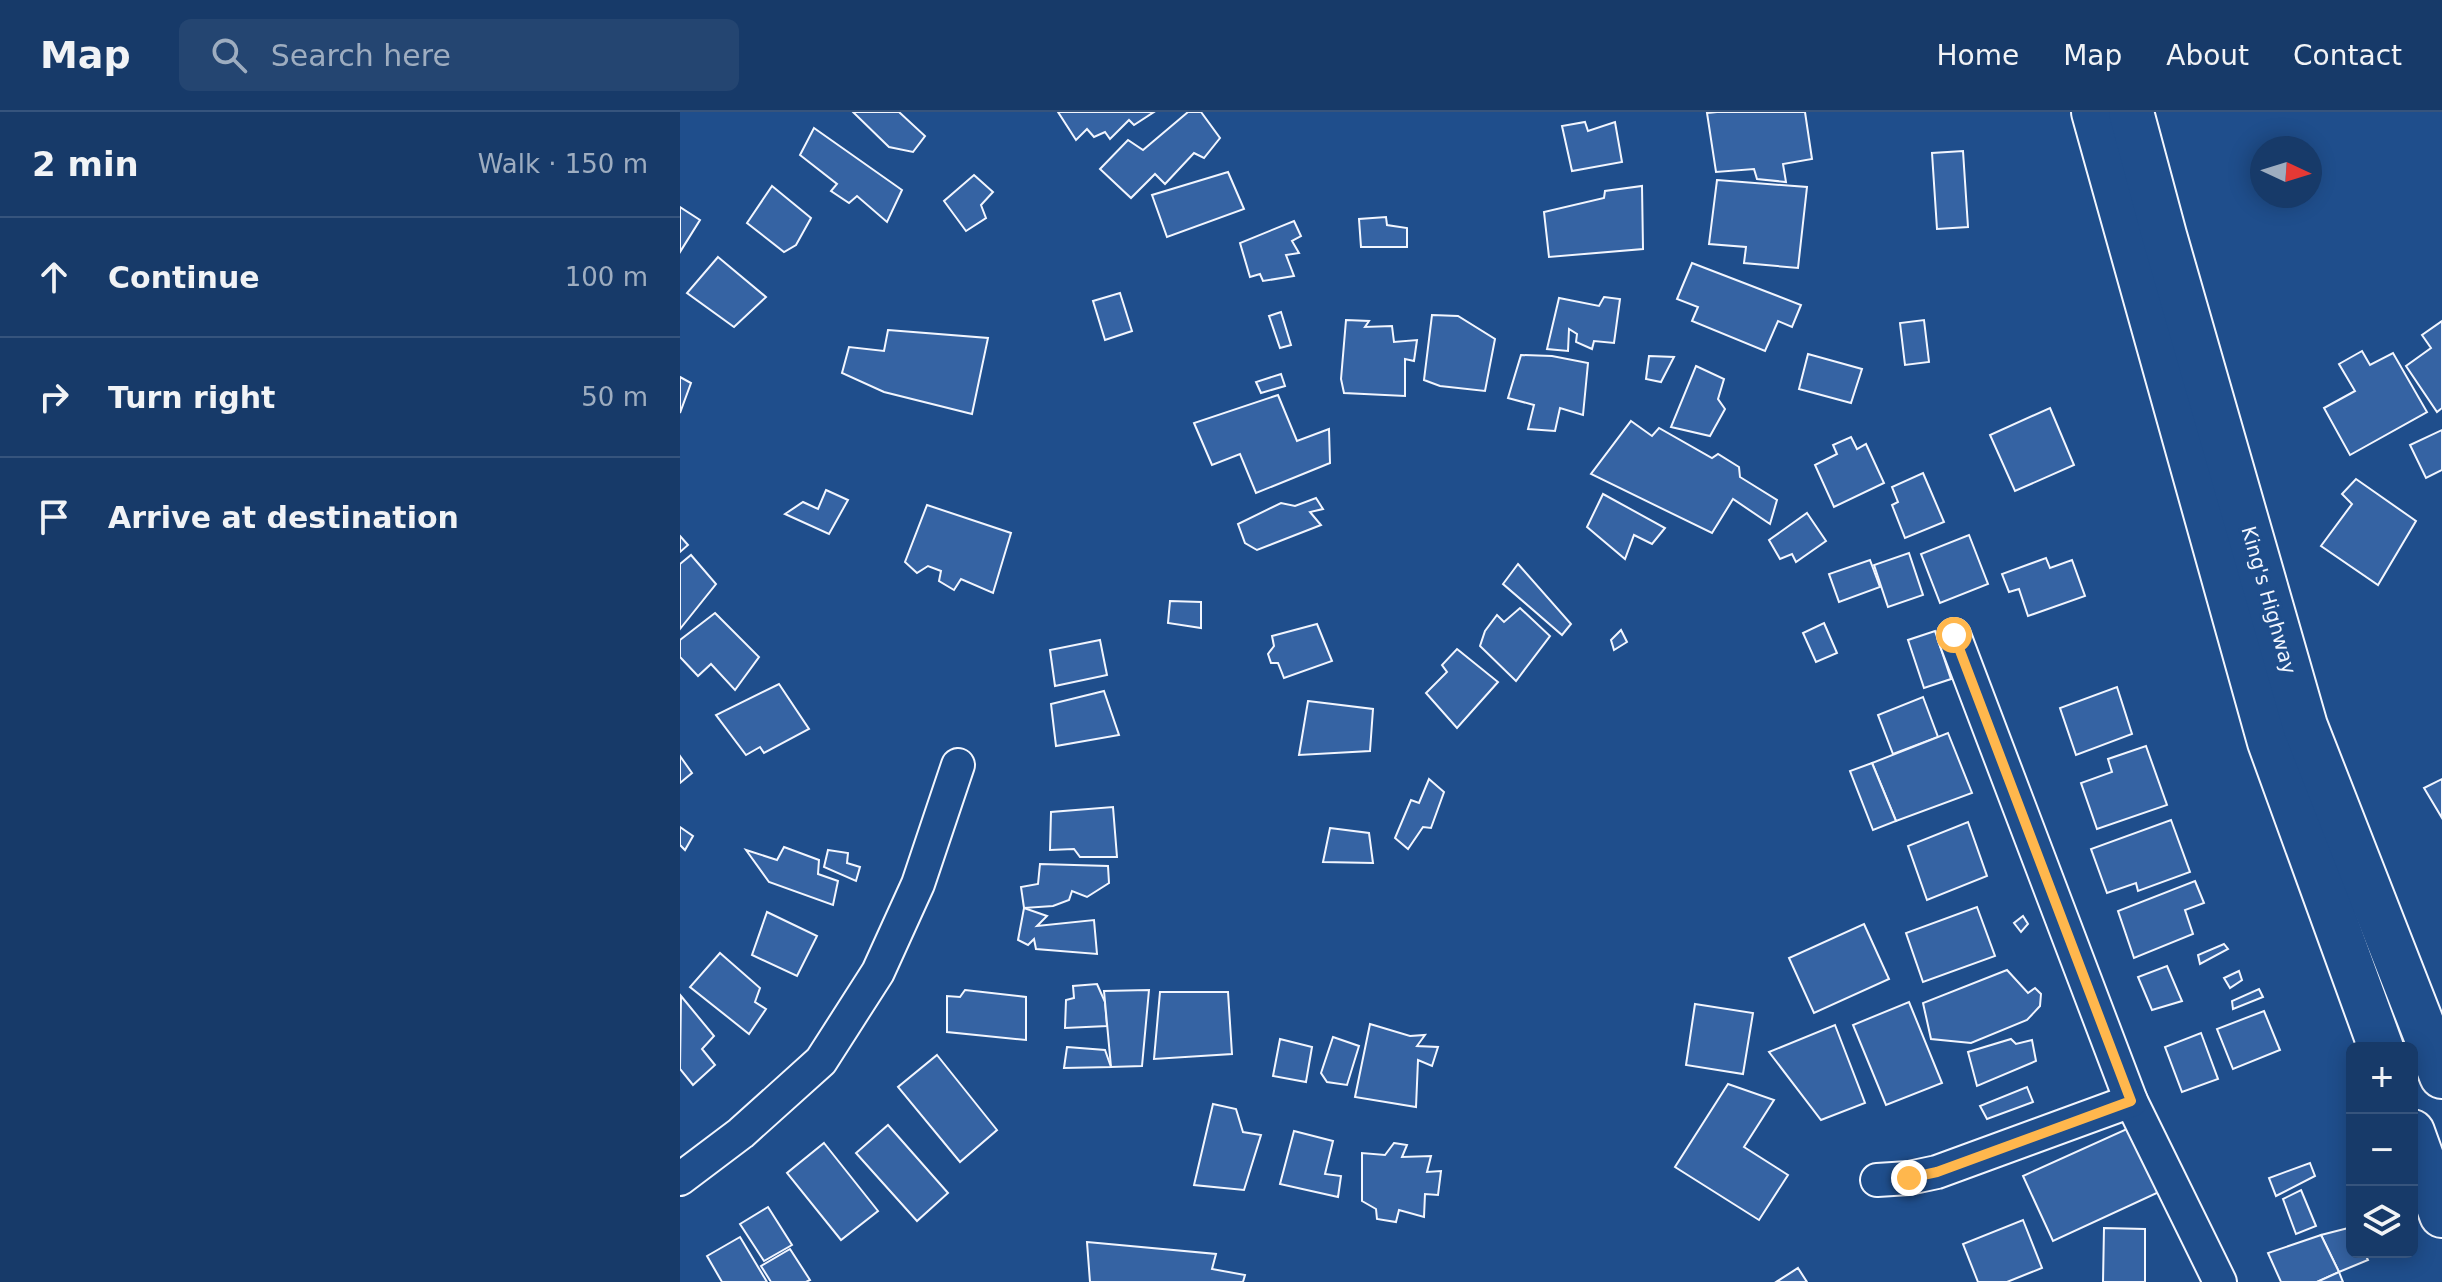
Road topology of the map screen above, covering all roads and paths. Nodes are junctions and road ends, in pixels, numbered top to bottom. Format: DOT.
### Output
graph roads {
  1 [pos="2094,112"];
  2 [pos="2131,112"];
  3 [pos="1954,635"];
  4 [pos="958,765"];
  5 [pos="2379,1042"];
  6 [pos="2442,1076"];
  7 [pos="2131,1101"];
  8 [pos="2418,1149"];
  9 [pos="680,1179"];
  10 [pos="1877,1180"];
  11 [pos="2442,1215"];
  12 [pos="2220,1282"];
  1 -- 5 [label="highway, King's Highway"];
  2 -- 6 [label="highway, King's Highway"];
  3 -- 7 [label="street"];
  4 -- 9 [label="street"];
  7 -- 10 [label="street"];
  7 -- 12 [label="street"];
  8 -- 11 [label="highway"];
}
